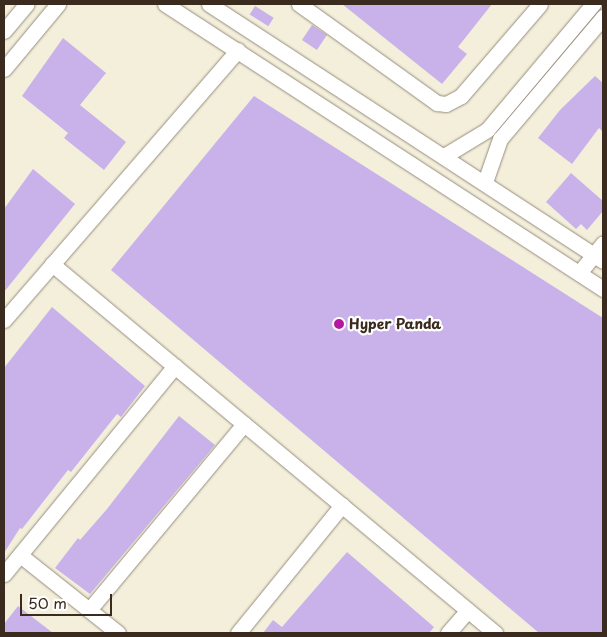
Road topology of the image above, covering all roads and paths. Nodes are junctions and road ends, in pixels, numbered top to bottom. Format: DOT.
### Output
graph roads {
  1 [pos="27,4"];
  2 [pos="58,4"];
  3 [pos="165,4"];
  4 [pos="209,4"];
  5 [pos="299,4"];
  6 [pos="540,4"];
  7 [pos="593,4"];
  8 [pos="603,17"];
  9 [pos="4,31"];
  10 [pos="238,50"];
  11 [pos="4,69"];
  12 [pos="444,156"];
  13 [pos="485,182"];
  14 [pos="600,253"];
  15 [pos="52,264"];
  16 [pos="579,273"];
  17 [pos="603,289"];
  18 [pos="4,320"];
  19 [pos="175,366"];
  20 [pos="244,424"];
  21 [pos="342,506"];
  22 [pos="20,555"];
  23 [pos="4,574"];
  24 [pos="89,610"];
  25 [pos="468,610"];
  26 [pos="118,633"];
  27 [pos="238,633"];
  28 [pos="448,633"];
  29 [pos="495,633"];
  1 -- 9 [label="street"];
  2 -- 11 [label="street"];
  3 -- 10 [label="street"];
  4 -- 12 [label="street"];
  5 -- 6 [label="street"];
  7 -- 12 [label="street"];
  8 -- 13 [label="street"];
  10 -- 15 [label="street"];
  10 -- 16 [label="street"];
  12 -- 13 [label="street"];
  13 -- 14 [label="street"];
  14 -- 16 [label="street"];
  15 -- 18 [label="street"];
  15 -- 19 [label="street"];
  16 -- 17 [label="street"];
  19 -- 20 [label="street"];
  19 -- 22 [label="street"];
  20 -- 21 [label="street"];
  20 -- 24 [label="street"];
  21 -- 25 [label="street"];
  21 -- 27 [label="street"];
  22 -- 23 [label="street"];
  22 -- 24 [label="street"];
  24 -- 26 [label="street"];
  25 -- 28 [label="street"];
  25 -- 29 [label="street"];
}
